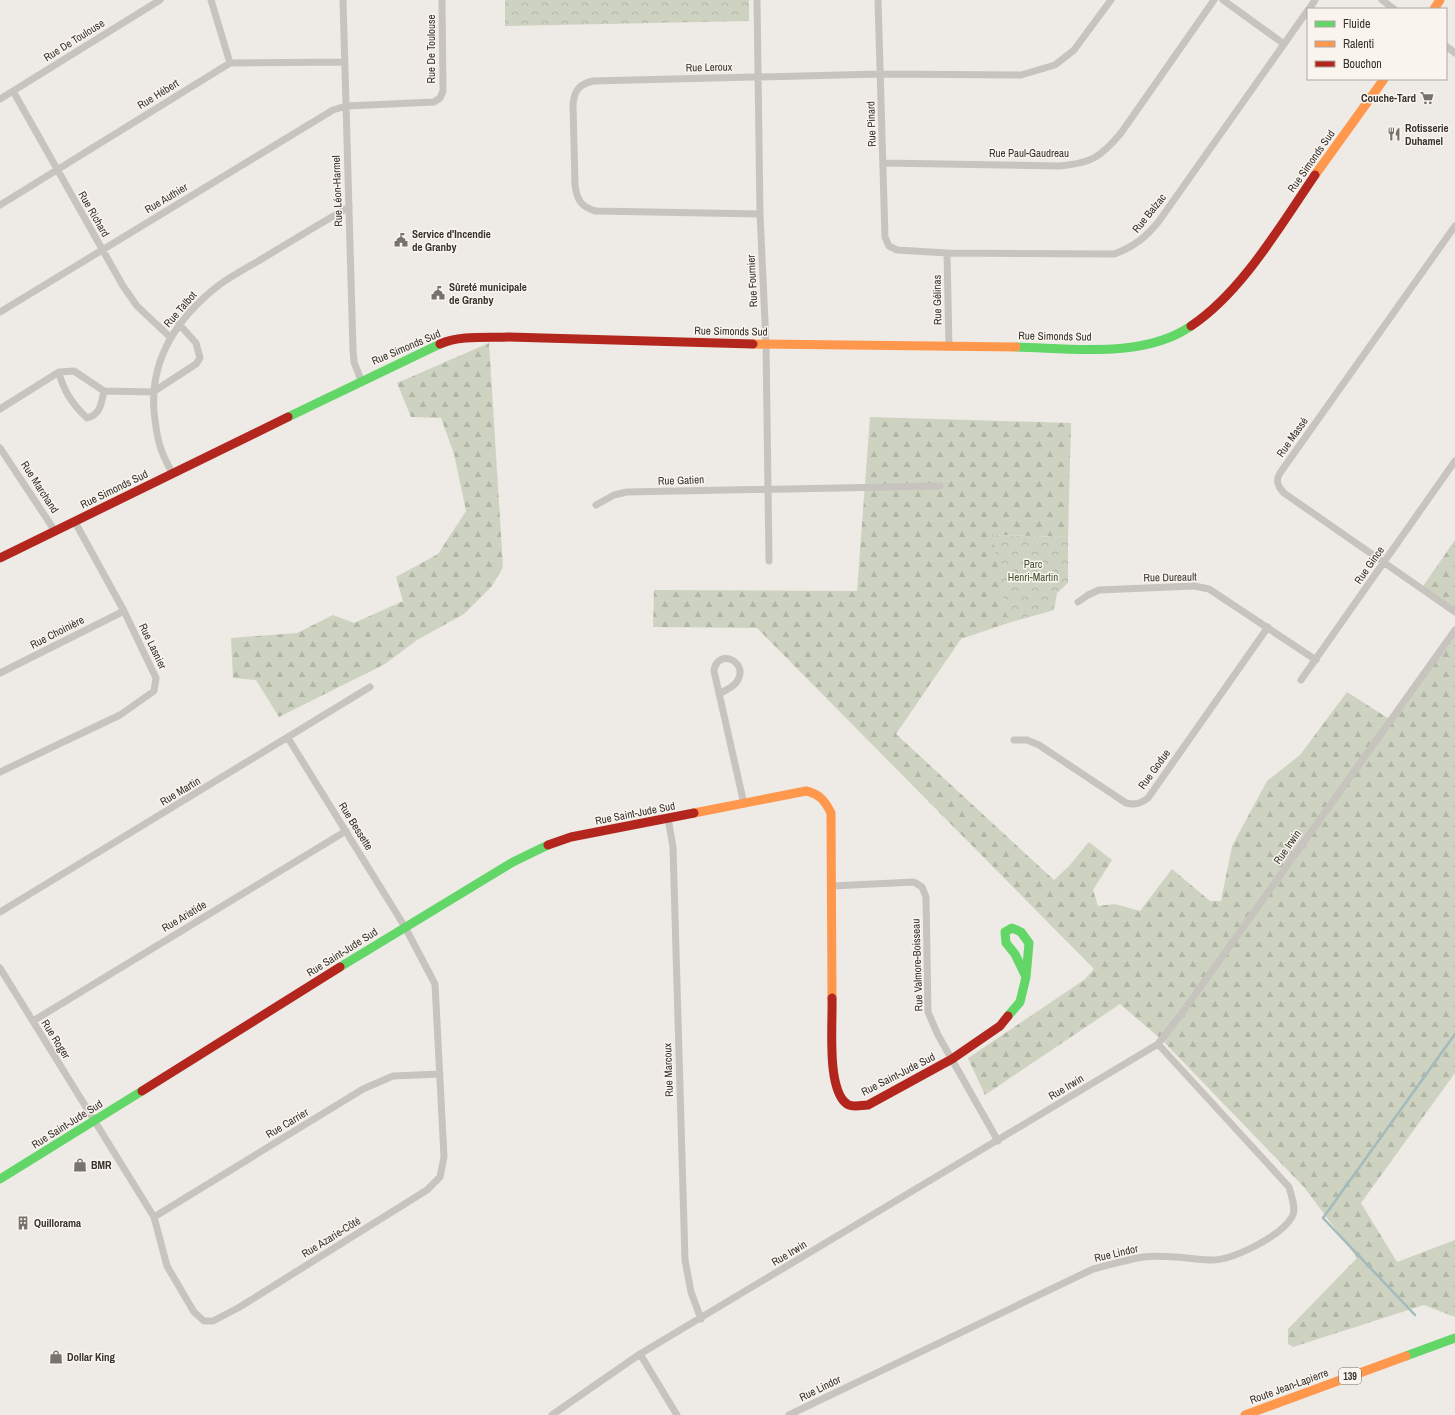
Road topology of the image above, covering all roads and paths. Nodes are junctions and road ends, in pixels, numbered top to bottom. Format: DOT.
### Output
graph roads {
  1 [pos="160,0"];
  2 [pos="211,0"];
  3 [pos="343,0"];
  4 [pos="442,0"];
  5 [pos="757,0"];
  6 [pos="878,0"];
  7 [pos="1111,0"];
  8 [pos="1214,0"];
  9 [pos="1223,0"];
  10 [pos="1315,0"];
  11 [pos="1382,0"];
  12 [pos="1309,8"];
  13 [pos="1393,8"];
  14 [pos="1307,10"];
  15 [pos="1284,44"];
  16 [pos="1447,47"];
  17 [pos="1455,53"];
  18 [pos="344,62"];
  19 [pos="230,63"];
  20 [pos="880,74"];
  21 [pos="760,77"];
  22 [pos="1383,80"];
  23 [pos="13,91"];
  24 [pos="0,99"];
  25 [pos="346,106"];
  26 [pos="883,163"];
  27 [pos="56,170"];
  28 [pos="0,205"];
  29 [pos="348,207"];
  30 [pos="760,214"];
  31 [pos="1455,226"];
  32 [pos="889,246"];
  33 [pos="102,249"];
  34 [pos="947,253"];
  35 [pos="0,312"];
  36 [pos="179,324"];
  37 [pos="170,337"];
  38 [pos="766,344"];
  39 [pos="949,347"];
  40 [pos="58,372"];
  41 [pos="361,380"];
  42 [pos="104,390"];
  43 [pos="153,392"];
  44 [pos="0,409"];
  45 [pos="0,448"];
  46 [pos="3,456"];
  47 [pos="1455,462"];
  48 [pos="173,474"];
  49 [pos="940,486"];
  50 [pos="768,488"];
  51 [pos="596,505"];
  52 [pos="75,522"];
  53 [pos="55,531"];
  54 [pos="0,558"];
  55 [pos="769,562"];
  56 [pos="1384,563"];
  57 [pos="1078,602"];
  58 [pos="124,611"];
  59 [pos="1455,612"];
  60 [pos="1268,627"];
  61 [pos="1455,630"];
  62 [pos="1316,660"];
  63 [pos="0,673"];
  64 [pos="1301,680"];
  65 [pos="370,687"];
  66 [pos="719,694"];
  67 [pos="288,738"];
  68 [pos="1014,740"];
  69 [pos="0,772"];
  70 [pos="744,804"];
  71 [pos="668,818"];
  72 [pos="346,831"];
  73 [pos="832,886"];
  74 [pos="0,912"];
  75 [pos="405,927"];
  76 [pos="0,968"];
  77 [pos="1026,977"];
  78 [pos="33,1021"];
  79 [pos="1158,1044"];
  80 [pos="952,1059"];
  81 [pos="440,1074"];
  82 [pos="94,1121"];
  83 [pos="998,1141"];
  84 [pos="0,1179"];
  85 [pos="154,1217"];
  86 [pos="701,1319"];
  87 [pos="1455,1338"];
  88 [pos="640,1354"];
  89 [pos="552,1415"];
  90 [pos="677,1415"];
  91 [pos="789,1415"];
  92 [pos="1245,1415"];
  1 -- 23 [label="street, Rue De Toulouse"];
  2 -- 19 [label="street"];
  3 -- 18 [label="street, Rue Léon-Harmel"];
  4 -- 25 [label="street, Rue De Toulouse"];
  5 -- 21 [label="street, Rue Fournier"];
  6 -- 20 [label="street, Rue Pinard"];
  7 -- 20 [label="street, Rue Leroux"];
  8 -- 26 [label="street, Rue Paul-Gaudreau"];
  9 -- 15 [label="street"];
  10 -- 12 [label="street, Rue Balzac"];
  11 -- 13 [label="street"];
  14 -- 15 [label="street, Rue Balzac"];
  15 -- 34 [label="street, Rue Balzac"];
  16 -- 17 [label="street"];
  18 -- 19 [label="street"];
  18 -- 25 [label="street, Rue Léon-Harmel"];
  19 -- 27 [label="street, Rue Hébert"];
  20 -- 21 [label="street, Rue Leroux"];
  20 -- 26 [label="street, Rue Pinard"];
  21 -- 30 [label="street, Rue Fournier"];
  21 -- 30 [label="street, Rue Leroux"];
  22 -- 39 [label="main road, Rue Simonds Sud"];
  23 -- 24 [label="street, Rue De Toulouse"];
  23 -- 27 [label="street, Rue Richard"];
  25 -- 29 [label="street, Rue Léon-Harmel"];
  25 -- 33 [label="street, Rue Authier"];
  26 -- 32 [label="street, Rue Pinard"];
  27 -- 28 [label="street, Rue Hébert"];
  27 -- 33 [label="street, Rue Richard"];
  29 -- 36 [label="street, Rue Talbot"];
  29 -- 41 [label="street, Rue Léon-Harmel"];
  30 -- 38 [label="street, Rue Fournier"];
  31 -- 56 [label="street, Rue Massé"];
  32 -- 34 [label="street, Rue Balzac"];
  33 -- 35 [label="street, Rue Authier"];
  33 -- 37 [label="street, Rue Richard"];
  34 -- 39 [label="street, Rue Gélinas"];
  36 -- 37 [label="street, Rue Talbot"];
  36 -- 43 [label="street"];
  37 -- 43 [label="street, Rue Talbot"];
  38 -- 39 [label="main road, Rue Simonds Sud"];
  38 -- 41 [label="main road, Rue Simonds Sud"];
  38 -- 50 [label="street, Rue Fournier"];
  40 -- 42 [label="street"];
  40 -- 42 [label="street"];
  40 -- 44 [label="street"];
  41 -- 48 [label="main road, Rue Simonds Sud"];
  42 -- 43 [label="street"];
  43 -- 48 [label="street, Rue Talbot"];
  45 -- 46 [label="street, Rue Marchand"];
  46 -- 53 [label="street, Rue Marchand"];
  47 -- 56 [label="street, Rue Gince"];
  48 -- 52 [label="main road, Rue Simonds Sud"];
  49 -- 50 [label="street, Rue Gatien"];
  50 -- 51 [label="street, Rue Gatien"];
  50 -- 55 [label="street, Rue Fournier"];
  52 -- 53 [label="main road, Rue Simonds Sud"];
  52 -- 58 [label="street, Rue Lasnier"];
  53 -- 54 [label="main road, Rue Simonds Sud"];
  56 -- 59 [label="street, Rue Massé"];
  56 -- 62 [label="street, Rue Gince"];
  57 -- 60 [label="street, Rue Dureault"];
  58 -- 63 [label="street, Rue Choinière"];
  58 -- 69 [label="street, Rue Lasnier"];
  60 -- 62 [label="street, Rue Dureault"];
  60 -- 68 [label="street, Rue Godue"];
  61 -- 79 [label="street, Rue Irwin"];
  62 -- 64 [label="street, Rue Gince"];
  65 -- 67 [label="street, Rue Martin"];
  66 -- 66 [label="street"];
  66 -- 70 [label="street"];
  67 -- 72 [label="street, Rue Bessette"];
  67 -- 74 [label="street, Rue Martin"];
  70 -- 71 [label="main road, Rue Saint-Jude Sud"];
  70 -- 73 [label="main road, Rue Saint-Jude Sud"];
  71 -- 75 [label="main road, Rue Saint-Jude Sud"];
  71 -- 86 [label="street, Rue Marcoux"];
  72 -- 75 [label="street, Rue Bessette"];
  72 -- 78 [label="street, Rue Aristide"];
  73 -- 80 [label="street, Rue Valmore-Boisseau"];
  73 -- 80 [label="main road, Rue Saint-Jude Sud"];
  75 -- 81 [label="street, Rue Azarie-Côté"];
  75 -- 82 [label="main road, Rue Saint-Jude Sud"];
  76 -- 78 [label="street, Rue Roger"];
  77 -- 77 [label="main road, Rue Saint-Jude Sud"];
  77 -- 80 [label="main road, Rue Saint-Jude Sud"];
  78 -- 82 [label="street, Rue Roger"];
  79 -- 83 [label="street, Rue Irwin"];
  79 -- 91 [label="street, Rue Lindor"];
  80 -- 83 [label="street, Rue Valmore-Boisseau"];
  81 -- 85 [label="street, Rue Carrier"];
  81 -- 85 [label="street, Rue Azarie-Côté"];
  82 -- 84 [label="main road, Rue Saint-Jude Sud"];
  82 -- 85 [label="street, Rue Azarie-Côté"];
  83 -- 86 [label="street, Rue Irwin"];
  86 -- 88 [label="street, Rue Irwin"];
  87 -- 92 [label="main road, Route Jean-Lapierre / 139"];
  88 -- 89 [label="street, Rue Irwin"];
  88 -- 90 [label="street"];
}
